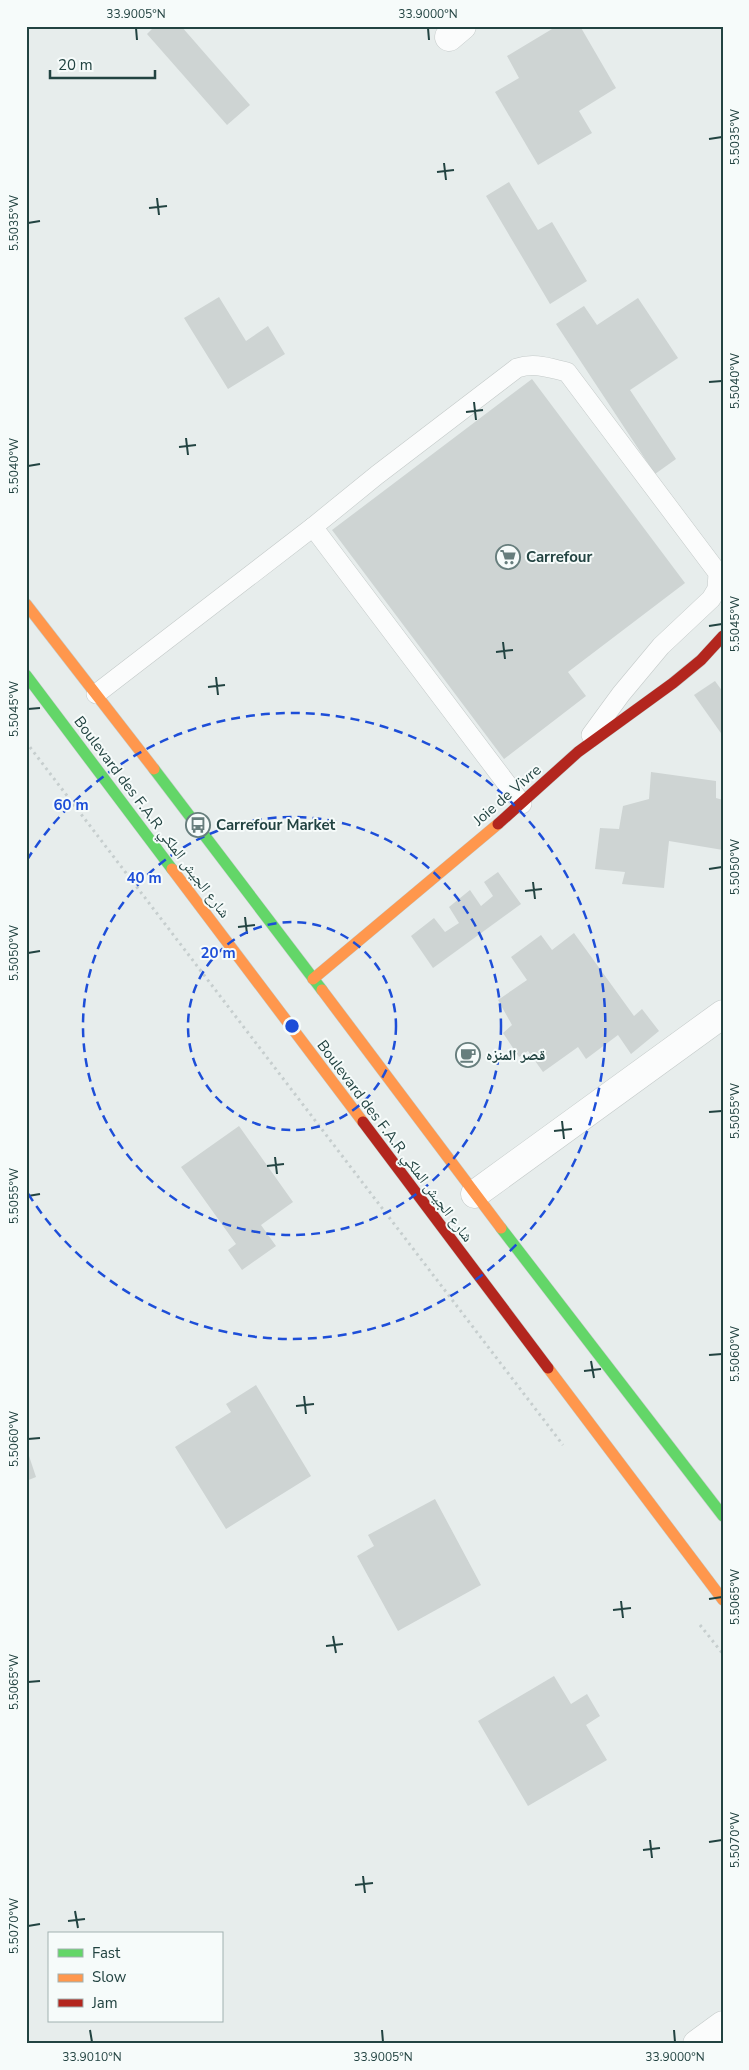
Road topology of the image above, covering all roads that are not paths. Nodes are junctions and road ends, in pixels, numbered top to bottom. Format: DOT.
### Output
graph roads {
  1 [pos="313,527"];
  2 [pos="26,604"];
  3 [pos="723,636"];
  4 [pos="26,675"];
  5 [pos="96,694"];
  6 [pos="578,752"];
  7 [pos="522,804"];
  8 [pos="313,979"];
  9 [pos="723,1014"];
  10 [pos="475,1194"];
  11 [pos="723,1516"];
  12 [pos="723,1600"];
  13 [pos="723,2025"];
  14 [pos="697,2044"];
  1 -- 5 [label="lane"];
  1 -- 6 [label="lane"];
  1 -- 7 [label="lane"];
  2 -- 5 [label="main road, Boulevard des F.A.R شارع الجيش الملكي"];
  3 -- 6 [label="main road, Joie de Vivre"];
  4 -- 12 [label="main road, Boulevard des F.A.R شارع الجيش الملكي"];
  5 -- 8 [label="main road, Boulevard des F.A.R شارع الجيش الملكي"];
  6 -- 7 [label="main road, Joie de Vivre"];
  7 -- 8 [label="main road, Joie de Vivre"];
  8 -- 10 [label="main road, Boulevard des F.A.R شارع الجيش الملكي"];
  9 -- 10 [label="street"];
  10 -- 11 [label="main road, Boulevard des F.A.R شارع الجيش الملكي"];
  13 -- 14 [label="street"];
}
